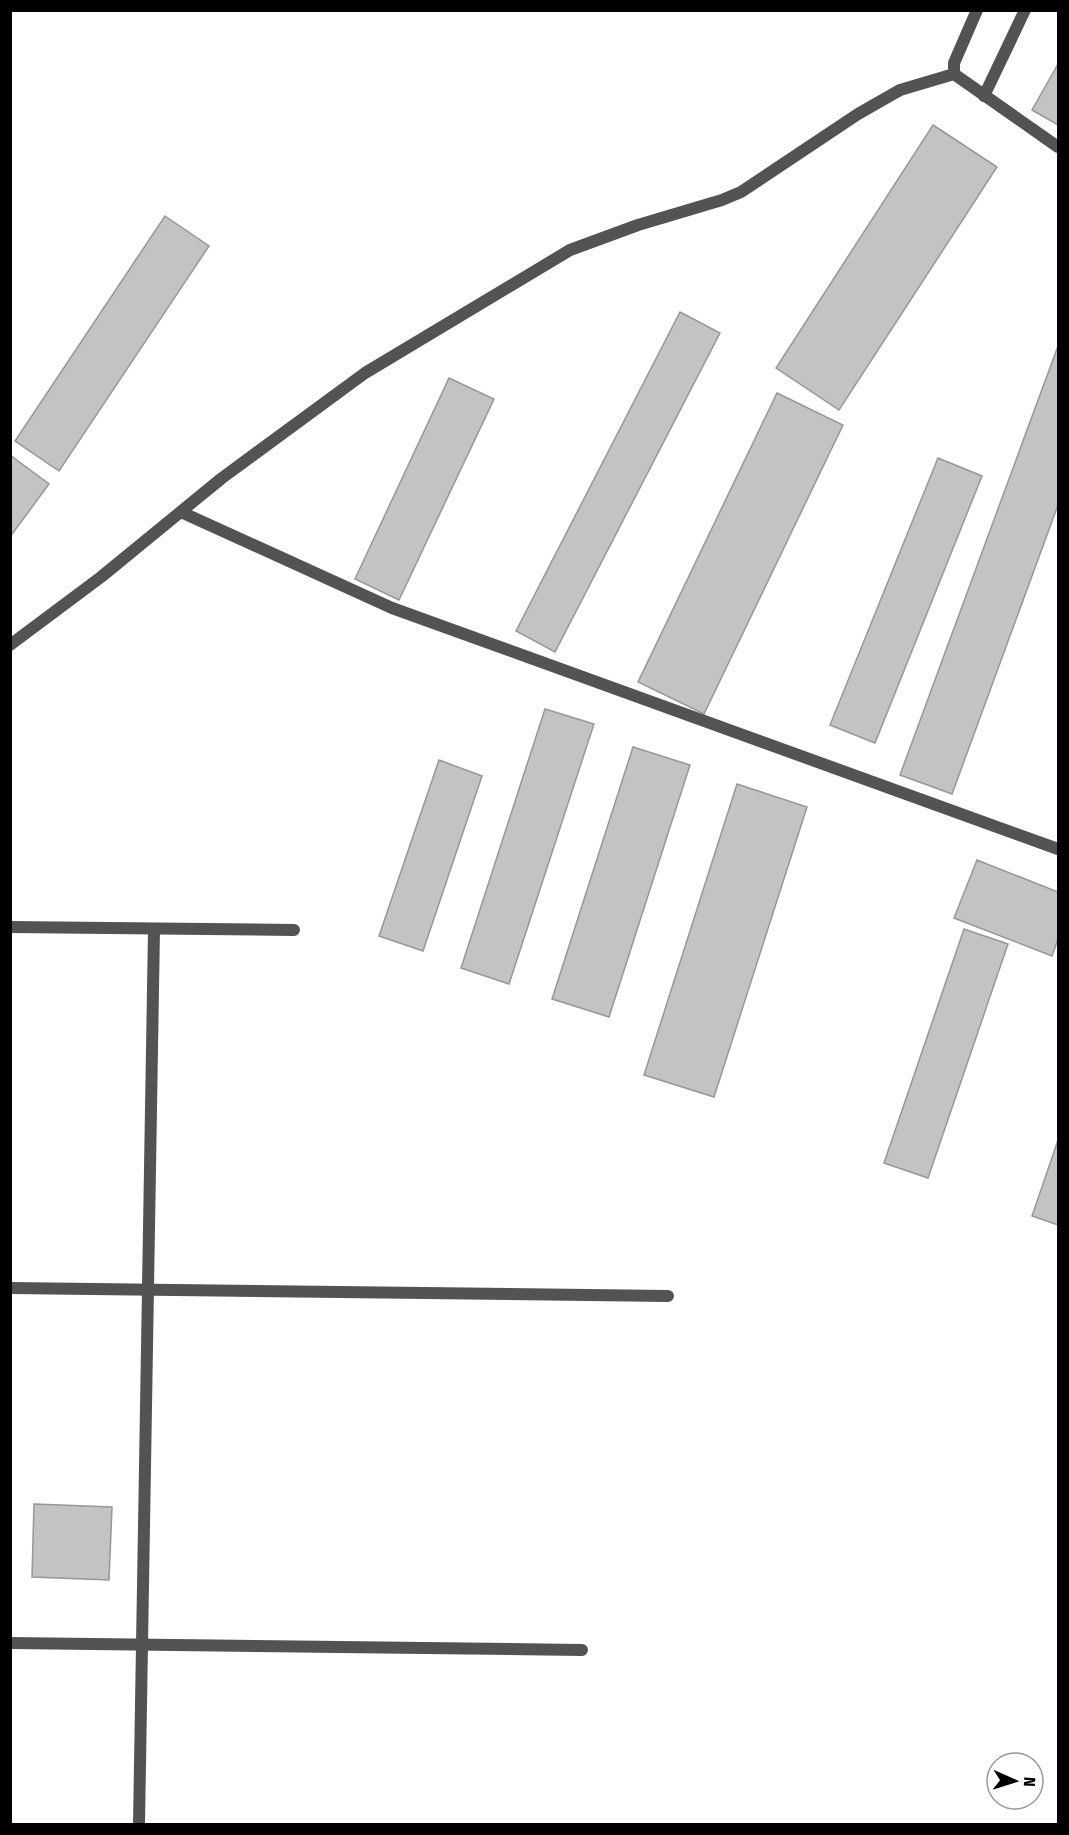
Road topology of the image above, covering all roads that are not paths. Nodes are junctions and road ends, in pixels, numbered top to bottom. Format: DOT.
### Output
graph roads {
  1 [pos="977,10"];
  2 [pos="1025,10"];
  3 [pos="954,74"];
  4 [pos="984,96"];
  5 [pos="1059,147"];
  6 [pos="181,512"];
  7 [pos="10,645"];
  8 [pos="1059,849"];
  9 [pos="10,927"];
  10 [pos="154,930"];
  11 [pos="294,930"];
  12 [pos="10,1288"];
  13 [pos="148,1289"];
  14 [pos="668,1296"];
  15 [pos="10,1643"];
  16 [pos="142,1644"];
  17 [pos="582,1650"];
  18 [pos="139,1824"];
  1 -- 3 [label="street"];
  2 -- 4 [label="street"];
  3 -- 4 [label="street"];
  3 -- 6 [label="street"];
  4 -- 5 [label="street"];
  6 -- 7 [label="street"];
  6 -- 8 [label="street"];
  9 -- 10 [label="street"];
  10 -- 11 [label="street"];
  10 -- 13 [label="street"];
  12 -- 13 [label="street"];
  13 -- 14 [label="street"];
  13 -- 16 [label="street"];
  15 -- 16 [label="street"];
  16 -- 17 [label="street"];
  16 -- 18 [label="street"];
}
